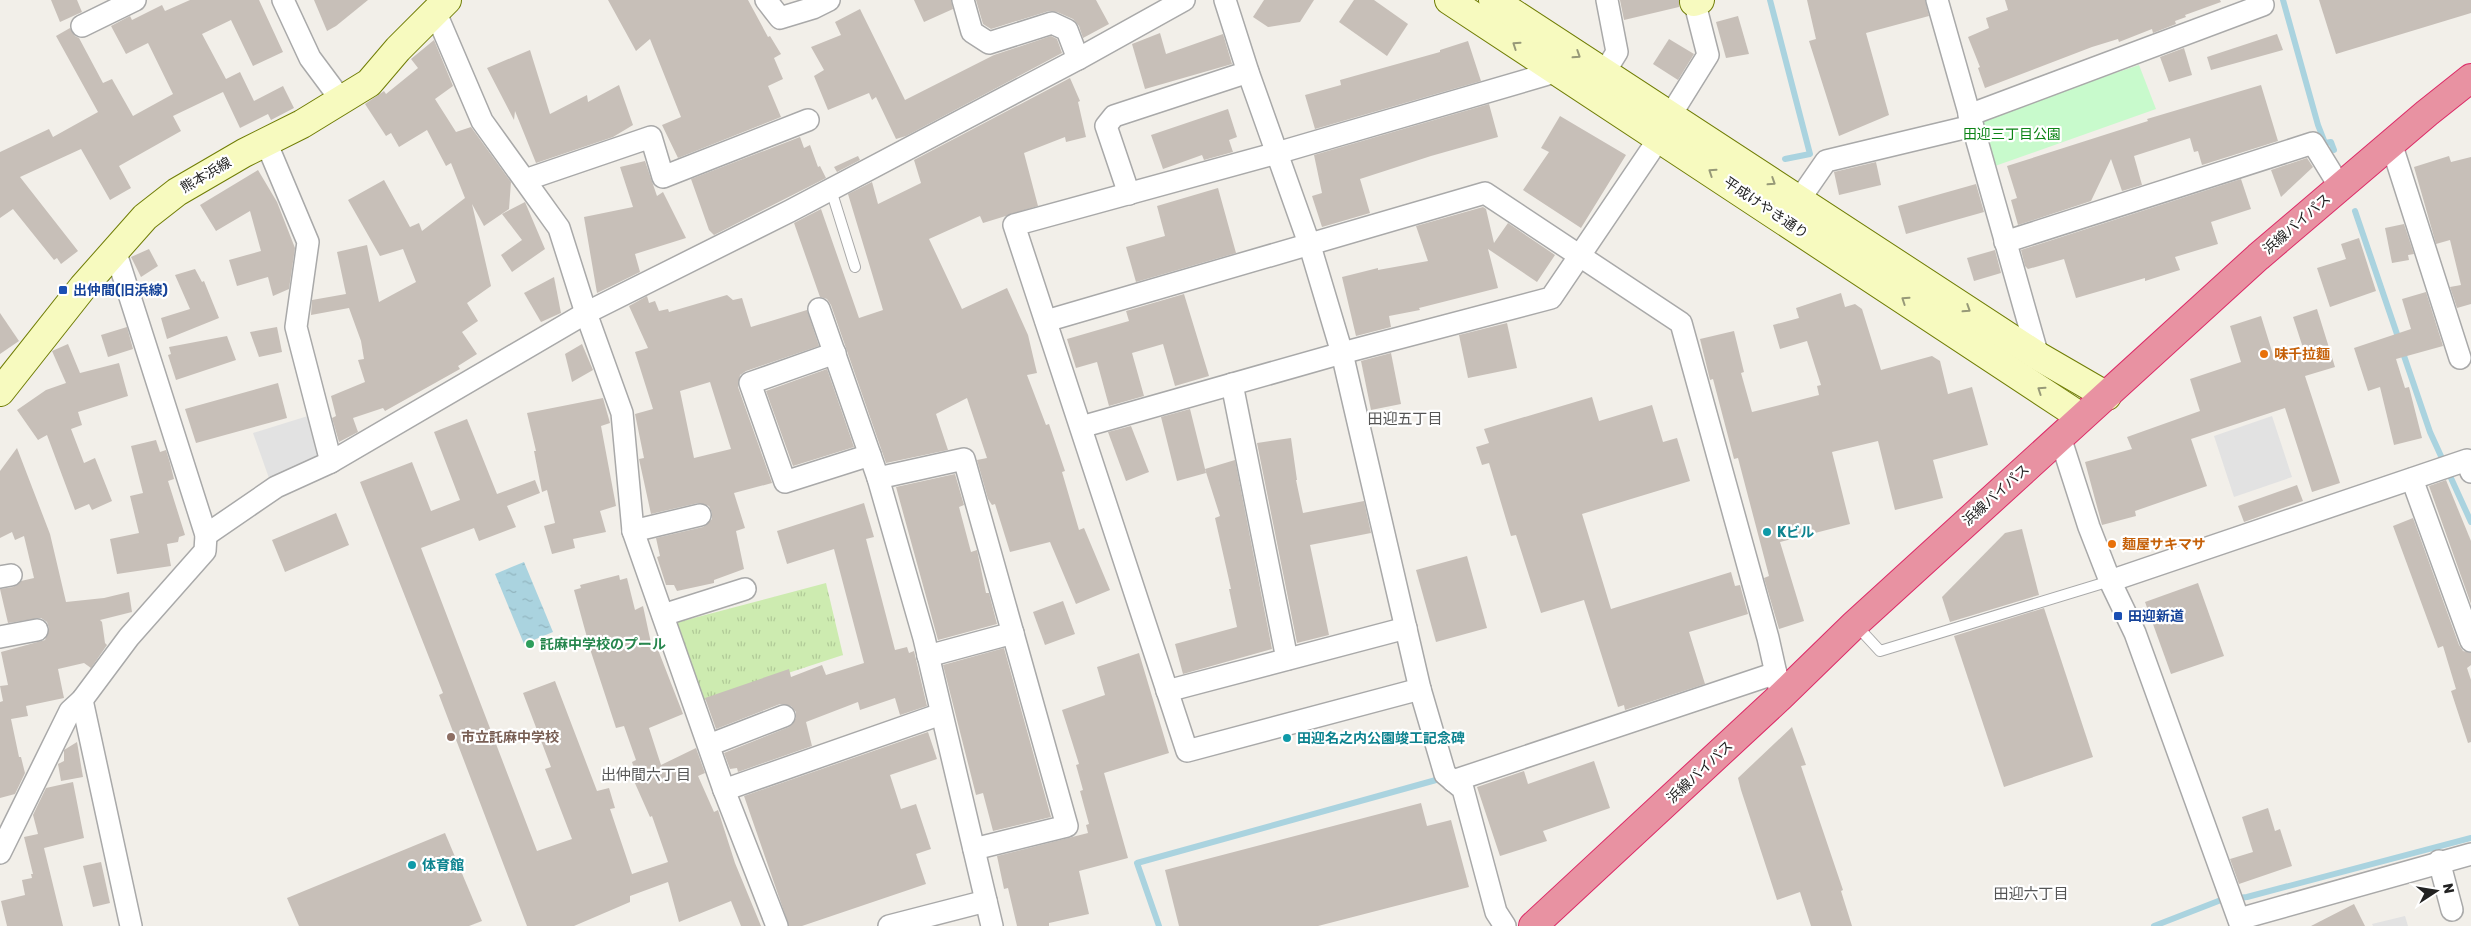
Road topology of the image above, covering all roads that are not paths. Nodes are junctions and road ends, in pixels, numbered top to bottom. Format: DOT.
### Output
graph roads {
  1 [pos="135,0"];
  2 [pos="283,0"];
  3 [pos="766,0"];
  4 [pos="829,0"];
  5 [pos="963,0"];
  6 [pos="1184,0"];
  7 [pos="1225,0"];
  8 [pos="1450,0"];
  9 [pos="1493,0"];
  10 [pos="1607,0"];
  11 [pos="1937,0"];
  12 [pos="1696,1"];
  13 [pos="2263,5"];
  14 [pos="441,6"];
  15 [pos="82,26"];
  16 [pos="1078,59"];
  17 [pos="1248,72"];
  18 [pos="1555,72"];
  19 [pos="1604,73"];
  20 [pos="2471,78"];
  21 [pos="342,101"];
  22 [pos="808,120"];
  23 [pos="1970,120"];
  24 [pos="1665,127"];
  25 [pos="266,142"];
  26 [pos="2391,143"];
  27 [pos="1277,153"];
  28 [pos="525,180"];
  29 [pos="2340,187"];
  30 [pos="831,190"];
  31 [pos="1129,194"];
  32 [pos="1799,200"];
  33 [pos="2005,242"];
  34 [pos="1310,246"];
  35 [pos="114,250"];
  36 [pos="1580,256"];
  37 [pos="855,267"];
  38 [pos="820,309"];
  39 [pos="586,313"];
  40 [pos="1046,321"];
  41 [pos="834,353"];
  42 [pos="1342,353"];
  43 [pos="2038,356"];
  44 [pos="2460,358"];
  45 [pos="1232,384"];
  46 [pos="0,392"];
  47 [pos="2106,396"];
  48 [pos="2081,417"];
  49 [pos="1080,427"];
  50 [pos="2060,437"];
  51 [pos="870,455"];
  52 [pos="331,462"];
  53 [pos="2470,463"];
  54 [pos="878,478"];
  55 [pos="2412,479"];
  56 [pos="700,515"];
  57 [pos="633,530"];
  58 [pos="206,535"];
  59 [pos="2110,581"];
  60 [pos="745,589"];
  61 [pos="663,615"];
  62 [pos="1855,624"];
  63 [pos="1406,628"];
  64 [pos="37,630"];
  65 [pos="1013,633"];
  66 [pos="0,637"];
  67 [pos="2471,641"];
  68 [pos="928,656"];
  69 [pos="1287,659"];
  70 [pos="1779,685"];
  71 [pos="1420,689"];
  72 [pos="1167,691"];
  73 [pos="82,700"];
  74 [pos="941,714"];
  75 [pos="784,716"];
  76 [pos="708,745"];
  77 [pos="1453,782"];
  78 [pos="724,790"];
  79 [pos="974,850"];
  80 [pos="0,853"];
  81 [pos="2471,854"];
  82 [pos="2439,862"];
  83 [pos="986,901"];
  84 [pos="2452,910"];
  85 [pos="2240,922"];
  86 [pos="131,926"];
  87 [pos="777,926"];
  88 [pos="889,926"];
  89 [pos="992,926"];
  90 [pos="1505,926"];
  91 [pos="1533,926"];
  1 -- 15 [label="street"];
  2 -- 21 [label="street"];
  3 -- 4 [label="street"];
  5 -- 16 [label="street"];
  6 -- 16 [label="street"];
  7 -- 17 [label="street"];
  18 -- 8 [label="street, 平成けやき通り, one-way"];
  9 -- 19 [label="street, 平成けやき通り, one-way"];
  10 -- 19 [label="street"];
  11 -- 23 [label="street"];
  12 -- 24 [label="street"];
  13 -- 23 [label="street"];
  14 -- 21 [label="street, 熊本浜線"];
  14 -- 28 [label="street"];
  16 -- 30 [label="street"];
  17 -- 27 [label="street"];
  17 -- 31 [label="street"];
  18 -- 24 [label="street, 平成けやき通り"];
  18 -- 27 [label="street"];
  19 -- 24 [label="street, 平成けやき通り"];
  20 -- 26 [label="highway, 浜線バイパス"];
  21 -- 25 [label="street, 熊本浜線"];
  22 -- 28 [label="street"];
  23 -- 32 [label="street"];
  23 -- 33 [label="street"];
  24 -- 32 [label="street, 平成けやき通り, one-way"];
  24 -- 36 [label="street"];
  48 -- 24 [label="street, 平成けやき通り, one-way"];
  25 -- 35 [label="street, 熊本浜線"];
  25 -- 52 [label="street"];
  26 -- 29 [label="highway, 浜線バイパス"];
  26 -- 44 [label="street"];
  27 -- 31 [label="street"];
  27 -- 34 [label="street"];
  28 -- 39 [label="street"];
  29 -- 33 [label="street"];
  29 -- 47 [label="highway, 浜線バイパス"];
  30 -- 37 [label="lane"];
  30 -- 39 [label="street"];
  31 -- 40 [label="street"];
  32 -- 43 [label="street, 平成けやき通り, one-way"];
  33 -- 43 [label="street"];
  34 -- 36 [label="street"];
  34 -- 40 [label="street"];
  34 -- 42 [label="street"];
  35 -- 46 [label="street, 熊本浜線"];
  35 -- 58 [label="street"];
  36 -- 42 [label="street"];
  36 -- 70 [label="street"];
  38 -- 41 [label="street"];
  39 -- 52 [label="street"];
  39 -- 57 [label="street"];
  40 -- 49 [label="street"];
  41 -- 51 [label="street"];
  41 -- 51 [label="street"];
  42 -- 45 [label="street"];
  42 -- 63 [label="street"];
  43 -- 47 [label="street, 平成けやき通り"];
  45 -- 49 [label="street"];
  45 -- 69 [label="street"];
  47 -- 48 [label="highway, 浜線バイパス"];
  48 -- 50 [label="highway, 浜線バイパス"];
  49 -- 72 [label="street"];
  50 -- 59 [label="street"];
  50 -- 62 [label="highway, 浜線バイパス"];
  51 -- 54 [label="street"];
  52 -- 58 [label="street"];
  53 -- 55 [label="street"];
  54 -- 65 [label="street"];
  54 -- 68 [label="street"];
  55 -- 59 [label="street"];
  55 -- 67 [label="street"];
  56 -- 57 [label="street"];
  57 -- 61 [label="street"];
  58 -- 73 [label="street"];
  59 -- 62 [label="lane"];
  59 -- 85 [label="street"];
  60 -- 61 [label="street"];
  61 -- 76 [label="street"];
  62 -- 70 [label="highway, 浜線バイパス"];
  63 -- 69 [label="street"];
  63 -- 71 [label="street"];
  64 -- 66 [label="street"];
  65 -- 68 [label="street"];
  65 -- 79 [label="street"];
  68 -- 74 [label="street"];
  69 -- 72 [label="street"];
  70 -- 77 [label="street"];
  70 -- 91 [label="highway, 浜線バイパス"];
  71 -- 72 [label="street"];
  71 -- 77 [label="street"];
  73 -- 80 [label="street"];
  73 -- 86 [label="street"];
  74 -- 78 [label="street"];
  74 -- 79 [label="street"];
  75 -- 76 [label="street"];
  76 -- 78 [label="street"];
  77 -- 90 [label="street"];
  78 -- 87 [label="street"];
  79 -- 83 [label="street"];
  81 -- 82 [label="street"];
  82 -- 84 [label="street"];
  82 -- 85 [label="street"];
  83 -- 88 [label="street"];
  83 -- 89 [label="street"];
}
